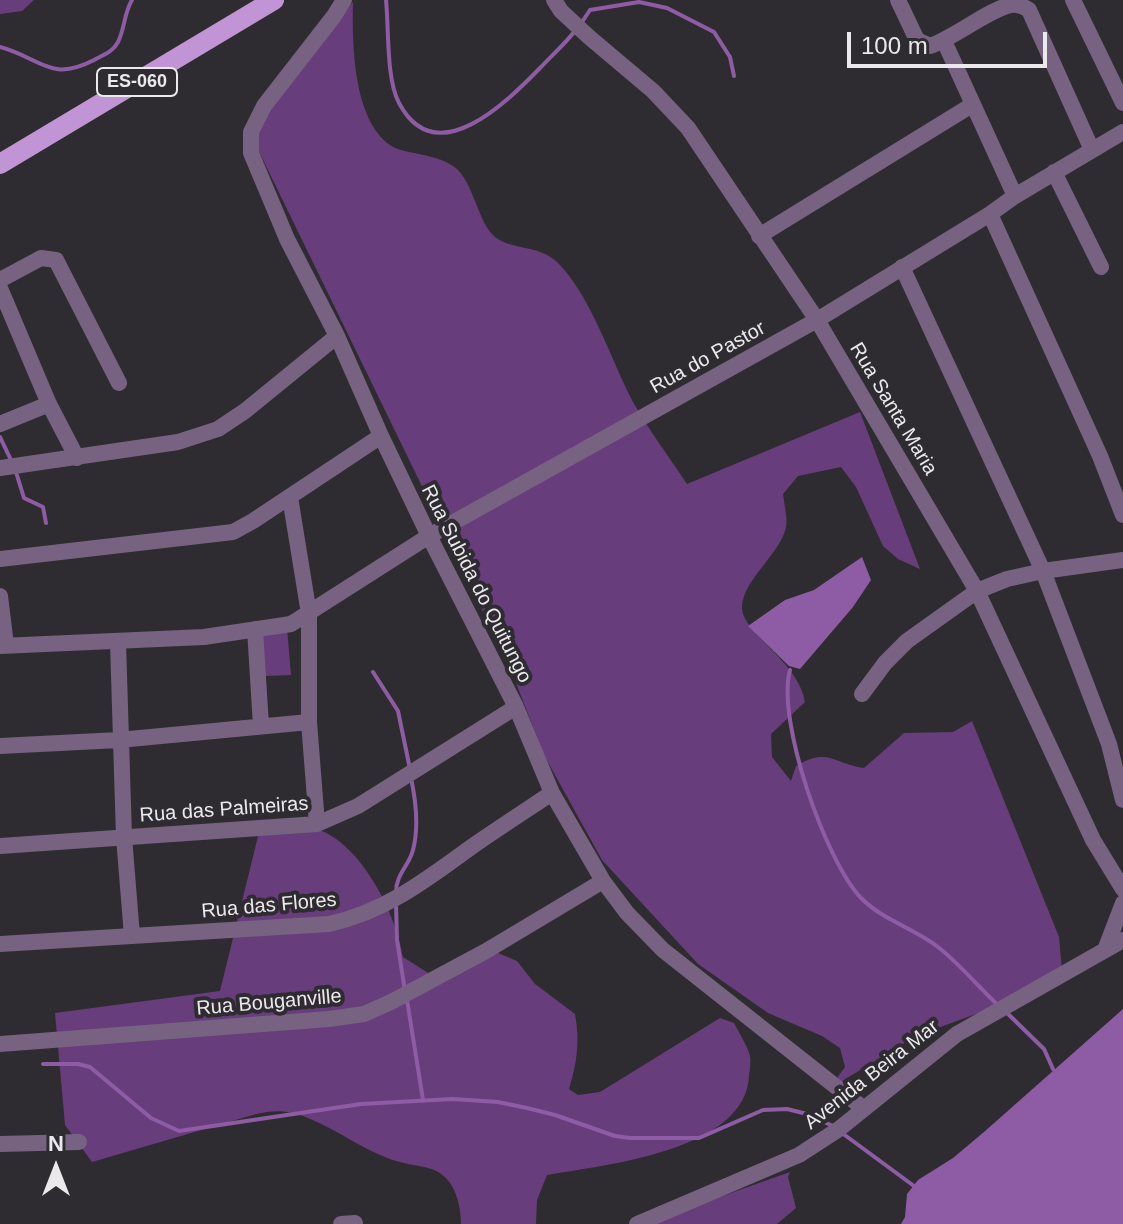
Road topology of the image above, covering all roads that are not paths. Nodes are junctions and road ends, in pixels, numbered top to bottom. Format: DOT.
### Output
graph roads {
  1 [pos="274,0"];
  2 [pos="344,0"];
  3 [pos="554,0"];
  4 [pos="898,0"];
  5 [pos="1073,0"];
  6 [pos="944,41"];
  7 [pos="1123,103"];
  8 [pos="972,105"];
  9 [pos="1123,132"];
  10 [pos="1092,150"];
  11 [pos="0,164"];
  12 [pos="1054,172"];
  13 [pos="1015,196"];
  14 [pos="990,214"];
  15 [pos="759,236"];
  16 [pos="902,267"];
  17 [pos="1101,267"];
  18 [pos="0,280"];
  19 [pos="0,288"];
  20 [pos="817,320"];
  21 [pos="337,336"];
  22 [pos="119,383"];
  23 [pos="49,404"];
  24 [pos="0,424"];
  25 [pos="381,436"];
  26 [pos="77,458"];
  27 [pos="0,468"];
  28 [pos="290,497"];
  29 [pos="1123,515"];
  30 [pos="429,536"];
  31 [pos="0,559"];
  32 [pos="1123,560"];
  33 [pos="1043,571"];
  34 [pos="977,591"];
  35 [pos="0,596"];
  36 [pos="309,614"];
  37 [pos="255,629"];
  38 [pos="118,642"];
  39 [pos="3,645"];
  40 [pos="862,694"];
  41 [pos="516,707"];
  42 [pos="309,722"];
  43 [pos="261,726"];
  44 [pos="119,740"];
  45 [pos="0,746"];
  46 [pos="552,793"];
  47 [pos="1123,800"];
  48 [pos="317,824"];
  49 [pos="124,837"];
  50 [pos="0,846"];
  51 [pos="603,881"];
  52 [pos="1123,889"];
  53 [pos="1123,903"];
  54 [pos="132,936"];
  55 [pos="1123,940"];
  56 [pos="0,944"];
  57 [pos="1104,952"];
  58 [pos="0,1044"];
  59 [pos="863,1108"];
  60 [pos="79,1142"];
  61 [pos="0,1144"];
  62 [pos="355,1223"];
  63 [pos="341,1224"];
  64 [pos="637,1224"];
  1 -- 11 [label="main road, ES-060"];
  2 -- 21 [label="street, Rua Subida do Quitungo"];
  3 -- 15 [label="street, Rua Santa Maria"];
  4 -- 6 [label="street"];
  5 -- 7 [label="street"];
  6 -- 8 [label="street"];
  6 -- 10 [label="street"];
  8 -- 13 [label="street"];
  8 -- 15 [label="street"];
  9 -- 10 [label="street, Rua do Pastor"];
  10 -- 12 [label="street, Rua do Pastor"];
  12 -- 13 [label="street, Rua do Pastor"];
  12 -- 17 [label="street"];
  13 -- 14 [label="street, Rua do Pastor"];
  14 -- 16 [label="street, Rua do Pastor"];
  14 -- 29 [label="street"];
  15 -- 20 [label="street, Rua Santa Maria"];
  16 -- 20 [label="street, Rua do Pastor"];
  16 -- 33 [label="street"];
  18 -- 22 [label="street"];
  19 -- 23 [label="street"];
  20 -- 30 [label="street, Rua do Pastor"];
  20 -- 34 [label="street, Rua Santa Maria"];
  21 -- 25 [label="street, Rua Subida do Quitungo"];
  21 -- 26 [label="street"];
  23 -- 24 [label="street"];
  23 -- 26 [label="street"];
  25 -- 28 [label="street"];
  25 -- 30 [label="street, Rua Subida do Quitungo"];
  26 -- 27 [label="street"];
  28 -- 31 [label="street"];
  28 -- 36 [label="street"];
  30 -- 36 [label="street, Rua do Pastor"];
  30 -- 41 [label="street, Rua Subida do Quitungo"];
  32 -- 33 [label="street"];
  33 -- 34 [label="street"];
  33 -- 47 [label="street"];
  34 -- 40 [label="street"];
  34 -- 52 [label="street, Rua Santa Maria"];
  35 -- 39 [label="street"];
  36 -- 37 [label="street, Rua do Pastor"];
  36 -- 42 [label="street"];
  37 -- 38 [label="street, Rua do Pastor"];
  37 -- 43 [label="street"];
  38 -- 39 [label="street, Rua do Pastor"];
  38 -- 44 [label="street"];
  41 -- 46 [label="street, Rua Subida do Quitungo"];
  41 -- 48 [label="street, Rua das Palmeiras"];
  42 -- 43 [label="street"];
  42 -- 48 [label="street"];
  43 -- 44 [label="street"];
  44 -- 45 [label="street"];
  44 -- 49 [label="street"];
  46 -- 51 [label="street, Rua Subida do Quitungo"];
  46 -- 54 [label="street, Rua das Flores"];
  48 -- 49 [label="street, Rua das Palmeiras"];
  49 -- 50 [label="street, Rua das Palmeiras"];
  49 -- 54 [label="street"];
  51 -- 58 [label="street, Rua Bouganville"];
  51 -- 59 [label="street, Rua Subida do Quitungo"];
  53 -- 57 [label="street"];
  54 -- 56 [label="street, Rua das Flores"];
  55 -- 57 [label="street, Avenida Beira Mar"];
  57 -- 59 [label="street, Avenida Beira Mar"];
  59 -- 64 [label="street, Avenida Beira Mar"];
  60 -- 61 [label="street"];
  62 -- 63 [label="street"];
}
